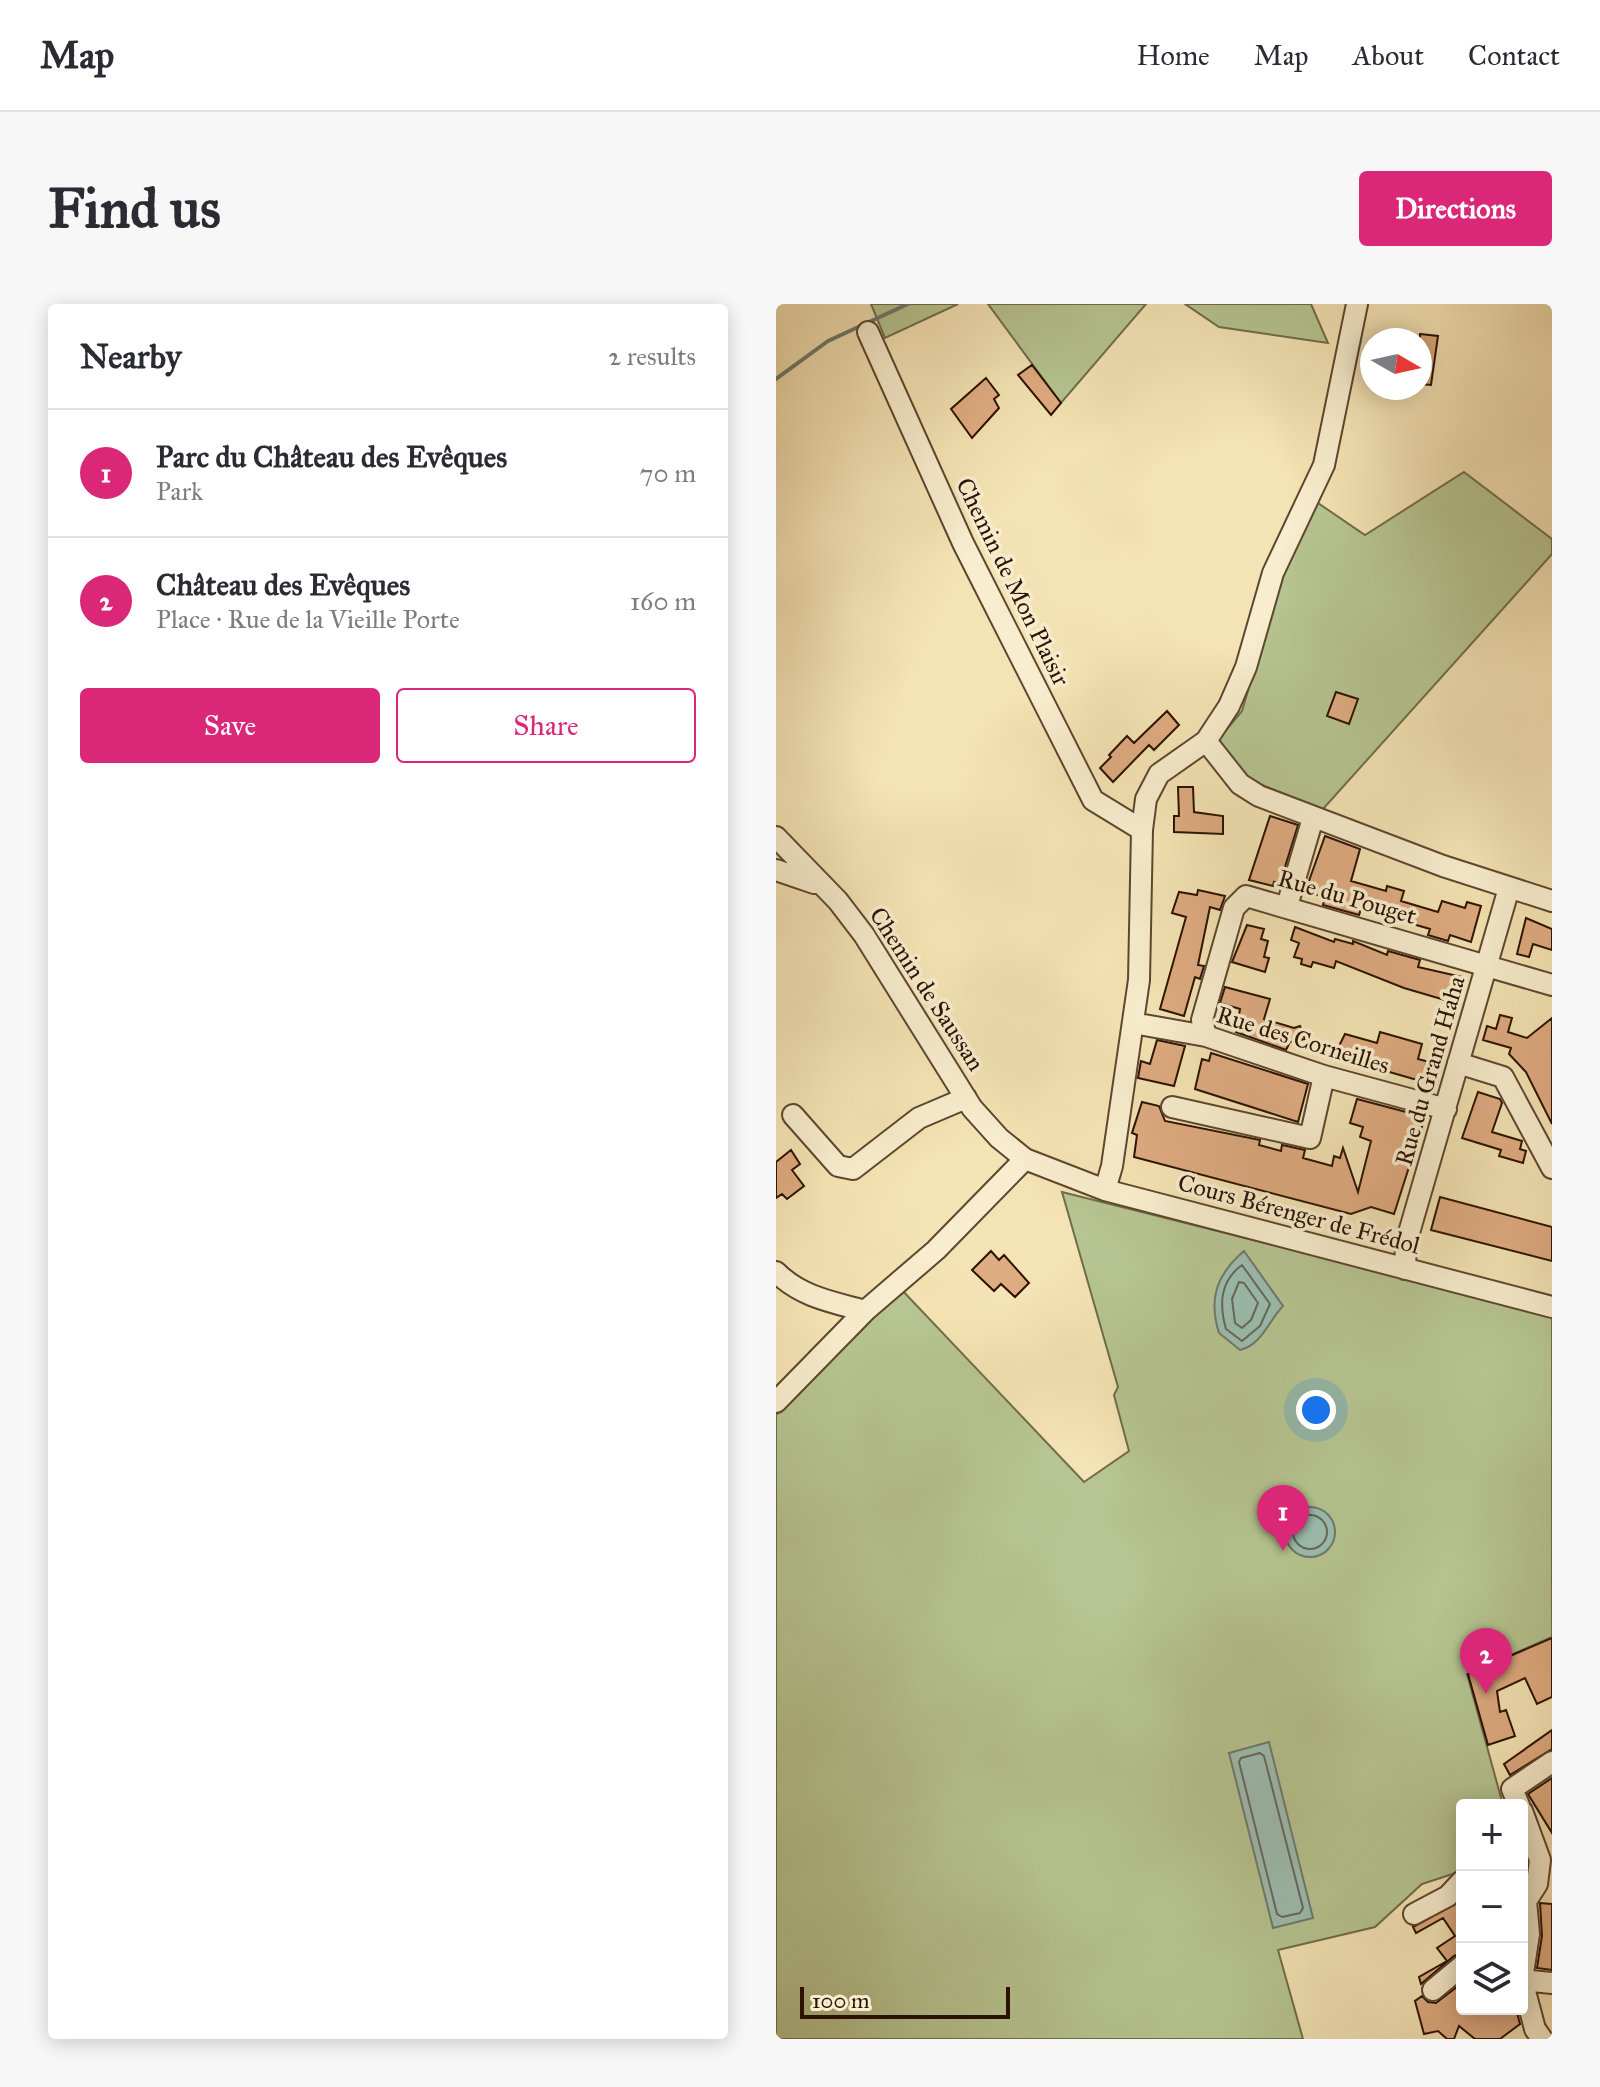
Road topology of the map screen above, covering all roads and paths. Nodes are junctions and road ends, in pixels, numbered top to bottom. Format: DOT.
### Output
graph roads {
  1 [pos="1357,304"];
  2 [pos="868,332"];
  3 [pos="1206,741"];
  4 [pos="1313,818"];
  5 [pos="1142,830"];
  6 [pos="776,837"];
  7 [pos="776,870"];
  8 [pos="822,887"];
  9 [pos="1509,888"];
  10 [pos="1552,901"];
  11 [pos="1287,906"];
  12 [pos="1487,965"];
  13 [pos="1552,985"];
  14 [pos="1144,1025"];
  15 [pos="1206,1036"];
  16 [pos="1458,1063"];
  17 [pos="1324,1076"];
  18 [pos="966,1098"];
  19 [pos="1172,1107"];
  20 [pos="1446,1109"];
  21 [pos="793,1115"];
  22 [pos="1031,1161"];
  23 [pos="1552,1168"];
  24 [pos="1105,1190"];
  25 [pos="1405,1269"];
  26 [pos="776,1272"];
  27 [pos="1552,1307"];
  28 [pos="865,1311"];
  29 [pos="776,1402"];
  30 [pos="1551,1762"];
  31 [pos="1516,1797"];
  32 [pos="1528,1827"];
  33 [pos="1538,1853"];
  34 [pos="1545,1884"];
  35 [pos="1456,1889"];
  36 [pos="1528,1899"];
  37 [pos="1414,1914"];
  38 [pos="1456,1971"];
  39 [pos="1528,1977"];
  40 [pos="1552,1983"];
  41 [pos="1433,1990"];
  42 [pos="1528,1998"];
  43 [pos="1542,2039"];
  1 -- 3 [label="street"];
  2 -- 5 [label="street, Chemin de Mon Plaisir"];
  3 -- 5 [label="street"];
  3 -- 9 [label="street"];
  4 -- 11 [label="street"];
  5 -- 24 [label="street"];
  6 -- 8 [label="street, Chemin de Saussan"];
  7 -- 8 [label="street"];
  8 -- 18 [label="street, Chemin de Saussan"];
  9 -- 10 [label="street"];
  9 -- 12 [label="street, Rue du Grand Haha"];
  11 -- 12 [label="street, Rue du Pouget"];
  11 -- 15 [label="street, Rue du Pouget"];
  12 -- 13 [label="street, Rue du Pouget"];
  12 -- 16 [label="street, Rue du Grand Haha"];
  14 -- 15 [label="street, Rue des Corneilles"];
  15 -- 17 [label="street, Rue des Corneilles"];
  16 -- 20 [label="street, Rue du Grand Haha"];
  16 -- 23 [label="street"];
  17 -- 19 [label="street"];
  17 -- 20 [label="street, Rue des Corneilles"];
  18 -- 21 [label="street"];
  18 -- 22 [label="street, Chemin de Saussan"];
  20 -- 25 [label="street, Rue du Grand Haha"];
  22 -- 24 [label="street, Cours Bérenger de Frédol"];
  22 -- 28 [label="street"];
  24 -- 25 [label="street, Cours Bérenger de Frédol"];
  25 -- 27 [label="street, Cours Bérenger de Frédol"];
  26 -- 28 [label="street"];
  28 -- 29 [label="street"];
  30 -- 31 [label="street"];
  32 -- 33 [label="street"];
  33 -- 34 [label="street"];
  34 -- 36 [label="street"];
  35 -- 37 [label="street"];
  38 -- 41 [label="street"];
  39 -- 40 [label="street"];
  42 -- 43 [label="street"];
}
